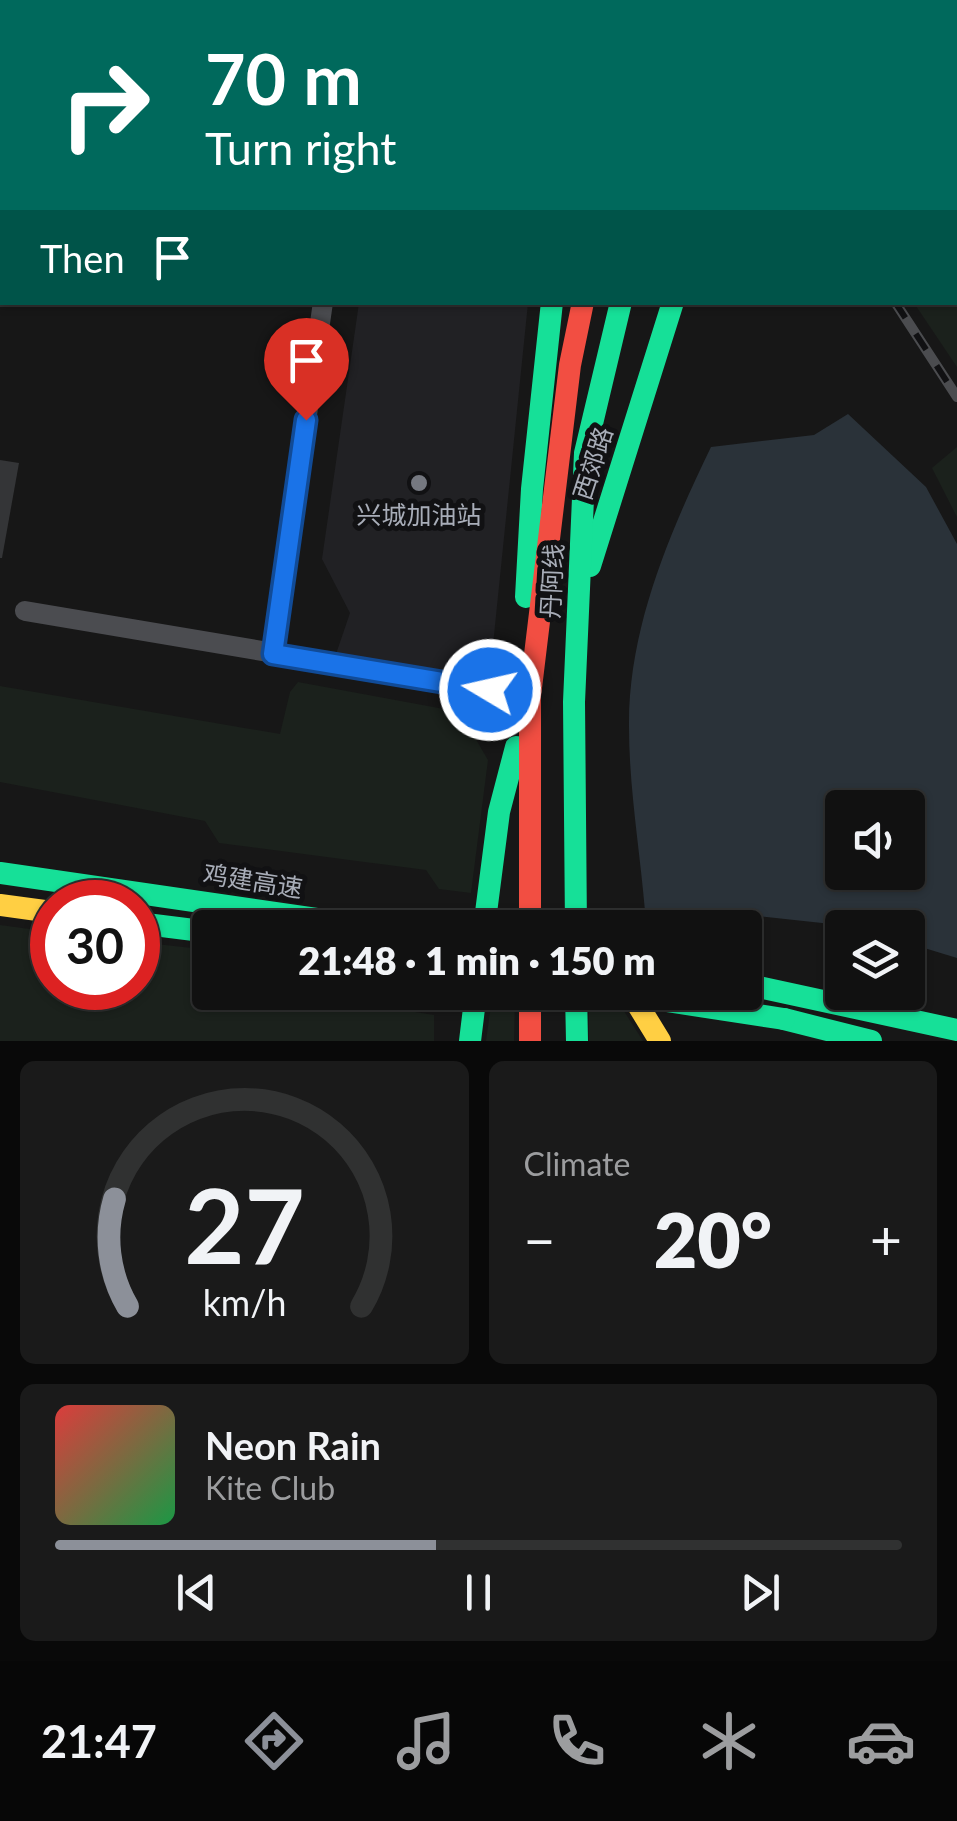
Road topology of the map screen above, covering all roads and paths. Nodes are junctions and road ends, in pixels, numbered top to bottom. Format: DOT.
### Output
graph roads {
  1 [pos="323,305"];
  2 [pos="552,305"];
  3 [pos="582,305"];
  4 [pos="620,305"];
  5 [pos="673,305"];
  6 [pos="25,611"];
  7 [pos="575,644"];
  8 [pos="273,654"];
  9 [pos="530,696"];
  10 [pos="574,702"];
  11 [pos="0,863"];
  12 [pos="0,873"];
  13 [pos="214,902"];
  14 [pos="0,905"];
  15 [pos="30,909"];
  16 [pos="265,910"];
  17 [pos="486,910"];
  18 [pos="530,910"];
  19 [pos="576,910"];
  20 [pos="596,910"];
  21 [pos="160,925"];
  22 [pos="192,930"];
  23 [pos="762,987"];
  24 [pos="474,1010"];
  25 [pos="530,1010"];
  26 [pos="576,1010"];
  27 [pos="641,1010"];
  28 [pos="725,1010"];
  29 [pos="957,1030"];
  30 [pos="470,1041"];
  31 [pos="530,1041"];
  32 [pos="577,1041"];
  33 [pos="660,1041"];
  34 [pos="871,1041"];
  1 -- 8 [label="street"];
  2 -- 9 [label="main road"];
  3 -- 9 [label="main road, 丹阿线"];
  4 -- 7 [label="main road, 丹阿线"];
  5 -- 7 [label="main road, 西郊路"];
  6 -- 8 [label="street"];
  7 -- 10 [label="main road, 丹阿线"];
  8 -- 9 [label="street"];
  9 -- 17 [label="main road"];
  9 -- 18 [label="main road, 丹阿线"];
  10 -- 19 [label="main road, 丹阿线"];
  10 -- 20 [label="main road"];
  11 -- 13 [label="main road"];
  12 -- 13 [label="main road, 鸡建高速"];
  13 -- 16 [label="main road, 鸡建高速"];
  14 -- 15 [label="main road"];
  21 -- 22 [label="main road"];
  23 -- 29 [label="main road"];
  24 -- 30 [label="main road"];
  25 -- 31 [label="main road"];
  26 -- 32 [label="main road"];
  27 -- 33 [label="main road"];
  28 -- 34 [label="main road, bridge"];
}
